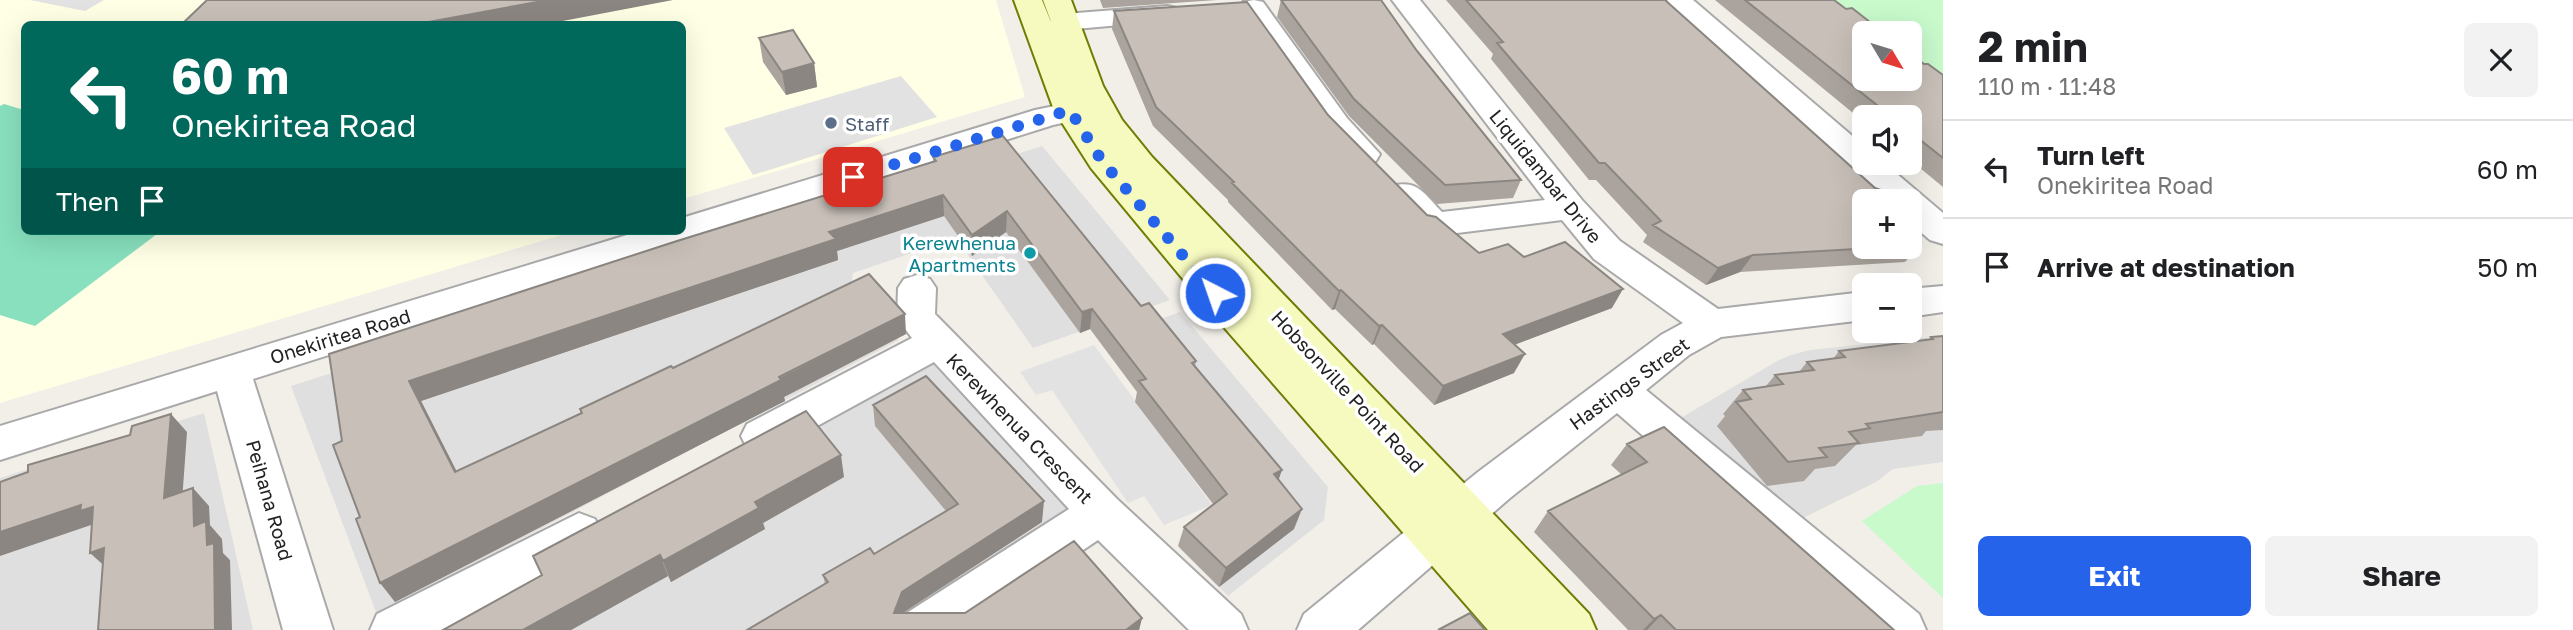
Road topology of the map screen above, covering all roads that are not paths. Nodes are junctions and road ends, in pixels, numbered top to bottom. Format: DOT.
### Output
graph roads {
  1 [pos="1028,0"];
  2 [pos="1406,0"];
  3 [pos="1676,0"];
  4 [pos="1253,8"];
  5 [pos="1061,11"];
  6 [pos="1187,12"];
  7 [pos="1084,108"];
  8 [pos="1893,189"];
  9 [pos="1570,208"];
  10 [pos="1922,214"];
  11 [pos="686,229"];
  12 [pos="1943,232"];
  13 [pos="668,235"];
  14 [pos="917,288"];
  15 [pos="1943,299"];
  16 [pos="1922,301"];
  17 [pos="1852,307"];
  18 [pos="1712,324"];
  19 [pos="939,342"];
  20 [pos="229,370"];
  21 [pos="1617,389"];
  22 [pos="0,443"];
  23 [pos="729,454"];
  24 [pos="617,512"];
  25 [pos="1101,513"];
  26 [pos="1448,524"];
  27 [pos="308,630"];
  28 [pos="395,630"];
  29 [pos="923,630"];
  30 [pos="1223,630"];
  31 [pos="1322,630"];
  32 [pos="1520,630"];
  33 [pos="1571,630"];
  34 [pos="1901,630"];
  1 -- 7 [label="street, Hobsonville Point Road"];
  2 -- 9 [label="street, Liquidambar Drive"];
  3 -- 8 [label="street"];
  4 -- 9 [label="street"];
  5 -- 6 [label="street"];
  5 -- 7 [label="street, Hobsonville Point Road"];
  7 -- 11 [label="street, Onekiritea Road"];
  7 -- 26 [label="street, Hobsonville Point Road"];
  9 -- 18 [label="street, Liquidambar Drive"];
  10 -- 12 [label="street"];
  13 -- 20 [label="street, Onekiritea Road"];
  14 -- 19 [label="street, Kerewhenua Crescent"];
  15 -- 16 [label="street"];
  17 -- 18 [label="street, Hastings Street"];
  18 -- 21 [label="street, Hastings Street"];
  19 -- 23 [label="street, Kerewhenua Crescent"];
  19 -- 25 [label="street, Kerewhenua Crescent"];
  20 -- 22 [label="street, Onekiritea Road"];
  20 -- 27 [label="street, Peihana Road"];
  21 -- 26 [label="street, Hastings Street"];
  21 -- 34 [label="street"];
  24 -- 28 [label="street"];
  25 -- 29 [label="street, Kerewhenua Crescent"];
  25 -- 30 [label="street, Kerewhenua Crescent"];
  26 -- 31 [label="street, Hastings Street"];
  26 -- 32 [label="street, Hobsonville Point Road"];
  26 -- 33 [label="street, Hobsonville Point Road"];
}
